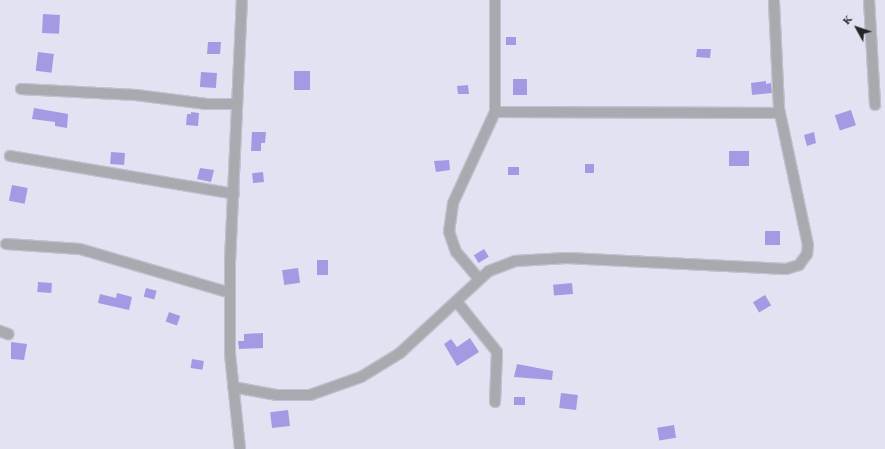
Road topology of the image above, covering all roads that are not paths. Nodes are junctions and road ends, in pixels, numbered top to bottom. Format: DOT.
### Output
graph roads {
  1 [pos="242,0"];
  2 [pos="495,0"];
  3 [pos="774,0"];
  4 [pos="869,0"];
  5 [pos="21,89"];
  6 [pos="236,104"];
  7 [pos="876,105"];
  8 [pos="495,112"];
  9 [pos="780,113"];
  10 [pos="10,156"];
  11 [pos="234,194"];
  12 [pos="6,244"];
  13 [pos="479,279"];
  14 [pos="230,293"];
  15 [pos="457,302"];
  16 [pos="233,388"];
  17 [pos="495,402"];
  18 [pos="240,449"];
  1 -- 6 [label="street"];
  2 -- 8 [label="street"];
  3 -- 9 [label="street"];
  4 -- 7 [label="street"];
  5 -- 6 [label="street"];
  6 -- 11 [label="street"];
  8 -- 9 [label="street"];
  8 -- 13 [label="street"];
  9 -- 13 [label="street"];
  10 -- 11 [label="street"];
  11 -- 14 [label="street"];
  12 -- 14 [label="street"];
  13 -- 15 [label="street"];
  14 -- 16 [label="street"];
  15 -- 16 [label="street"];
  15 -- 17 [label="street"];
  16 -- 18 [label="street"];
}
